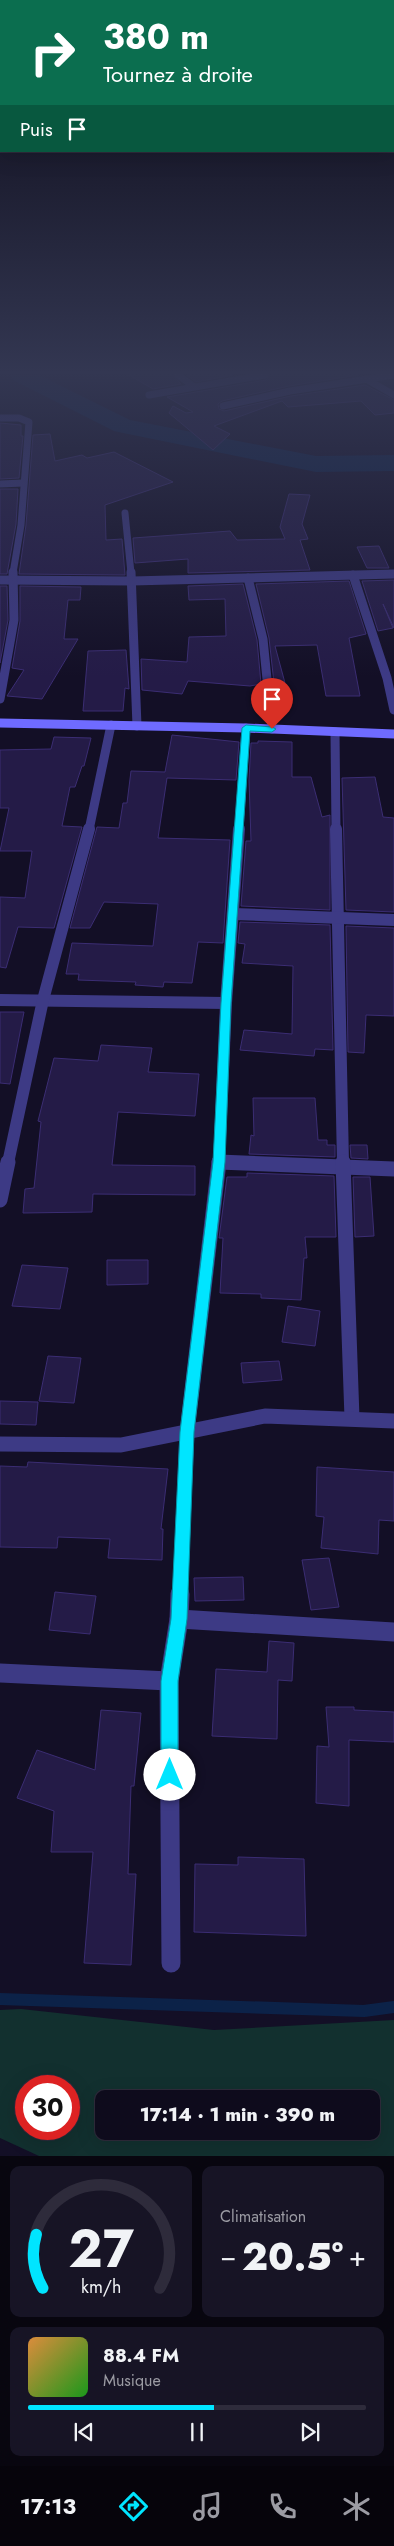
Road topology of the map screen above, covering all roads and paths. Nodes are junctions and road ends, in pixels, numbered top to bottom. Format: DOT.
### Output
graph roads {
  1 [pos="24,476"];
  2 [pos="23,483"];
  3 [pos="0,484"];
  4 [pos="125,514"];
  5 [pos="394,574"];
  6 [pos="353,575"];
  7 [pos="248,578"];
  8 [pos="0,580"];
  9 [pos="12,580"];
  10 [pos="132,581"];
  11 [pos="0,699"];
  12 [pos="394,710"];
  13 [pos="0,723"];
  14 [pos="111,725"];
  15 [pos="137,726"];
  16 [pos="246,728"];
  17 [pos="272,729"];
  18 [pos="336,732"];
  19 [pos="394,734"];
  20 [pos="234,914"];
  21 [pos="336,919"];
  22 [pos="394,920"];
  23 [pos="0,1000"];
  24 [pos="43,1000"];
  25 [pos="226,1003"];
  26 [pos="219,1162"];
  27 [pos="341,1167"];
  28 [pos="394,1169"];
  29 [pos="0,1200"];
  30 [pos="352,1418"];
  31 [pos="394,1421"];
  32 [pos="187,1432"];
  33 [pos="0,1444"];
  34 [pos="179,1619"];
  35 [pos="394,1632"];
  36 [pos="0,1673"];
  37 [pos="170,1681"];
  38 [pos="171,1963"];
  1 -- 2 [label="street"];
  2 -- 3 [label="street"];
  2 -- 9 [label="street"];
  4 -- 10 [label="street"];
  5 -- 6 [label="street"];
  6 -- 7 [label="street"];
  6 -- 12 [label="street"];
  7 -- 10 [label="street"];
  7 -- 17 [label="street"];
  8 -- 9 [label="street"];
  9 -- 10 [label="street"];
  9 -- 11 [label="street"];
  10 -- 15 [label="street"];
  13 -- 14 [label="street"];
  14 -- 15 [label="street"];
  14 -- 24 [label="street"];
  15 -- 16 [label="street"];
  16 -- 17 [label="street"];
  16 -- 20 [label="street"];
  17 -- 18 [label="street"];
  18 -- 19 [label="street"];
  18 -- 21 [label="street"];
  20 -- 21 [label="street"];
  20 -- 25 [label="street"];
  21 -- 22 [label="street"];
  21 -- 27 [label="street"];
  23 -- 24 [label="street"];
  24 -- 25 [label="street"];
  24 -- 29 [label="street"];
  25 -- 26 [label="street"];
  26 -- 27 [label="street"];
  26 -- 32 [label="street"];
  27 -- 28 [label="street"];
  27 -- 30 [label="street"];
  30 -- 31 [label="street"];
  30 -- 32 [label="street"];
  32 -- 33 [label="street"];
  32 -- 34 [label="street"];
  34 -- 35 [label="street"];
  34 -- 37 [label="street"];
  36 -- 37 [label="street"];
  37 -- 38 [label="street"];
}
